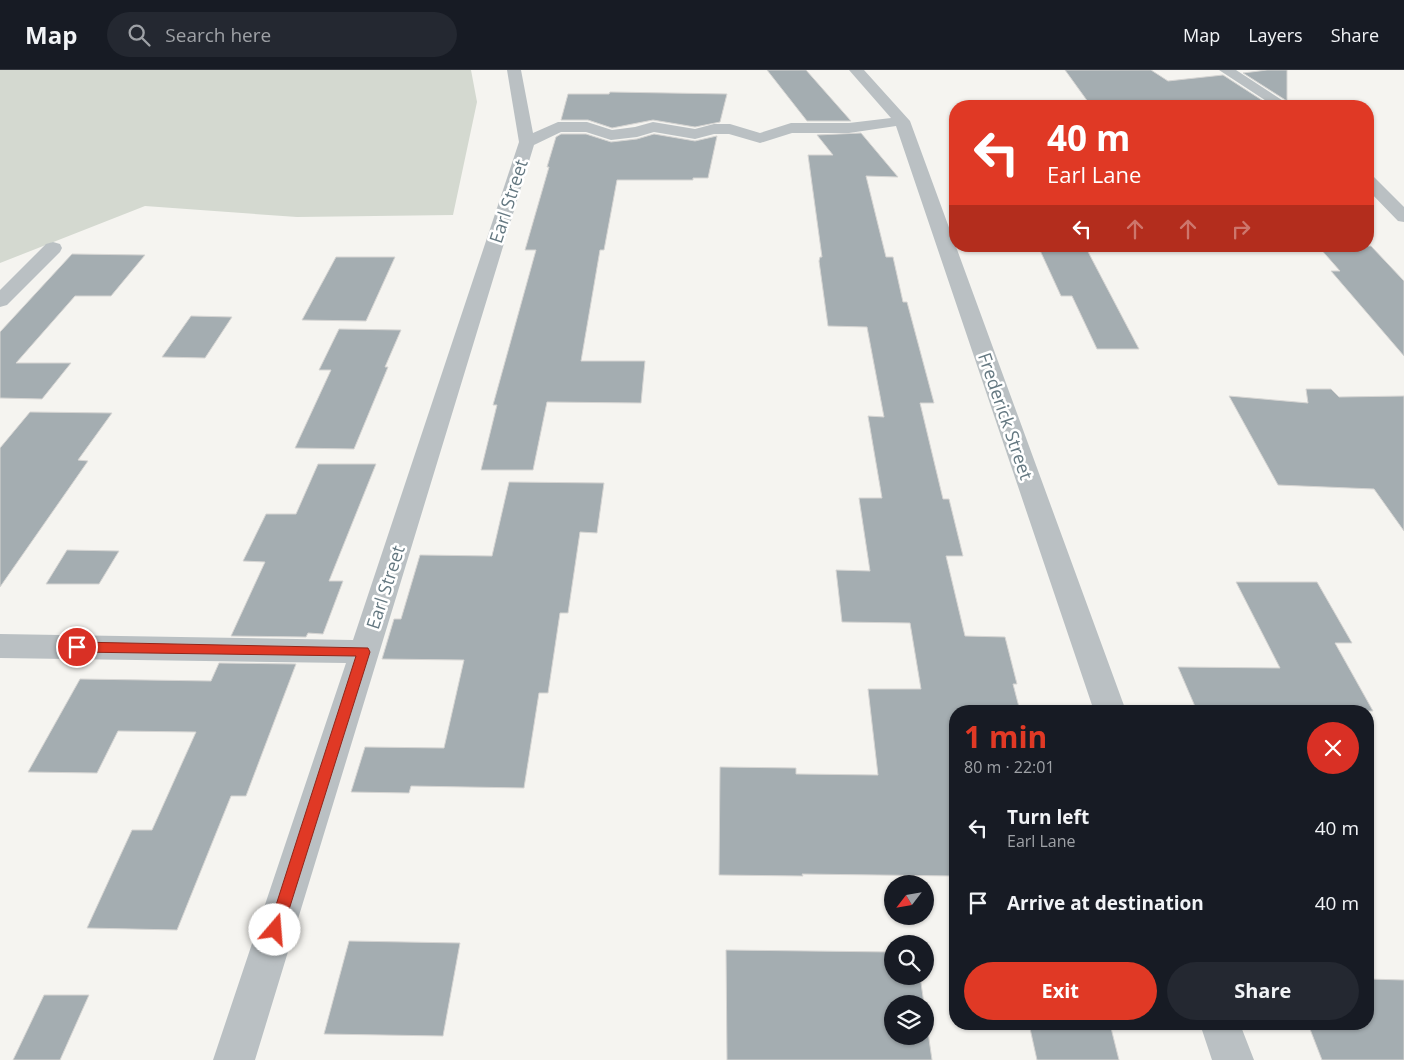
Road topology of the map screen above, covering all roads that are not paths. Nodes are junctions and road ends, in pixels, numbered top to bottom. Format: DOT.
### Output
graph roads {
  1 [pos="514,70"];
  2 [pos="856,70"];
  3 [pos="1226,70"];
  4 [pos="1274,100"];
  5 [pos="902,122"];
  6 [pos="527,142"];
  7 [pos="1374,187"];
  8 [pos="1404,217"];
  9 [pos="53,248"];
  10 [pos="0,302"];
  11 [pos="0,646"];
  12 [pos="364,652"];
  13 [pos="1108,705"];
  14 [pos="1222,1030"];
  15 [pos="234,1060"];
  16 [pos="1233,1060"];
  1 -- 6 [label="street"];
  2 -- 5 [label="street"];
  3 -- 4 [label="street"];
  5 -- 6 [label="street"];
  5 -- 13 [label="street, Frederick Street"];
  6 -- 12 [label="street, Earl Street"];
  7 -- 8 [label="street"];
  9 -- 10 [label="street"];
  11 -- 12 [label="street"];
  12 -- 15 [label="street, Earl Street"];
  14 -- 16 [label="street"];
}
